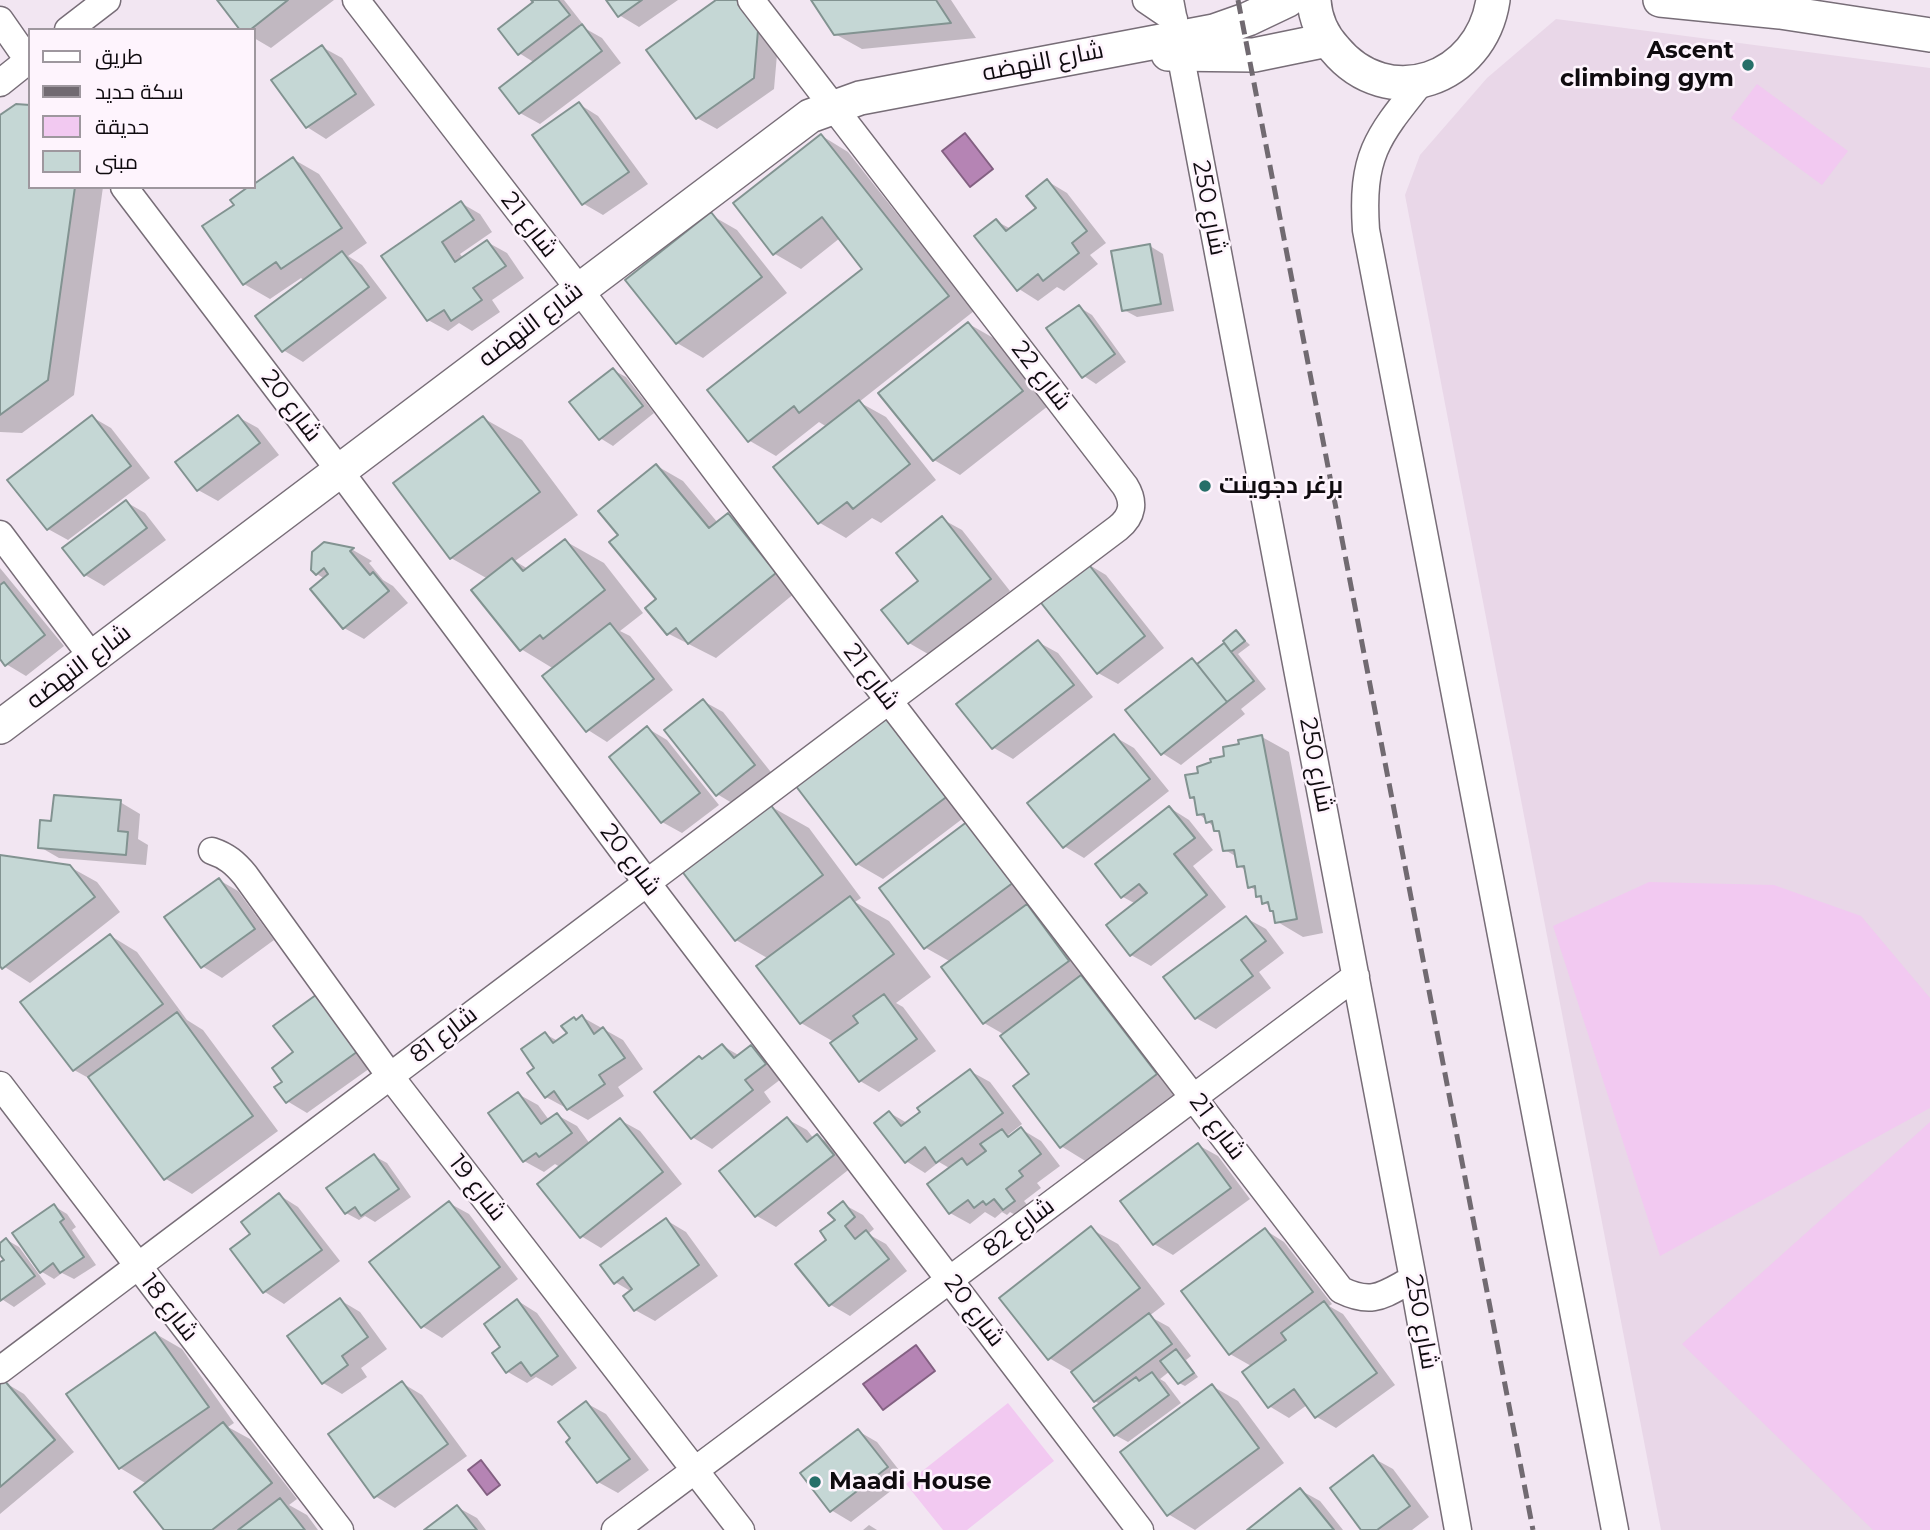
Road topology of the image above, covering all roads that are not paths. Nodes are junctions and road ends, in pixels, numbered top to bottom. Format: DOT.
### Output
graph roads {
  1 [pos="107,0"];
  2 [pos="356,0"];
  3 [pos="751,0"];
  4 [pos="1146,0"];
  5 [pos="1288,0"];
  6 [pos="1314,0"];
  7 [pos="1493,0"];
  8 [pos="1660,0"];
  9 [pos="0,20"];
  10 [pos="71,28"];
  11 [pos="1175,29"];
  12 [pos="1930,35"];
  13 [pos="1327,40"];
  14 [pos="28,60"];
  15 [pos="28,62"];
  16 [pos="1422,81"];
  17 [pos="0,83"];
  18 [pos="833,107"];
  19 [pos="126,189"];
  20 [pos="579,289"];
  21 [pos="339,470"];
  22 [pos="0,534"];
  23 [pos="92,657"];
  24 [pos="889,701"];
  25 [pos="0,727"];
  26 [pos="212,850"];
  27 [pos="647,883"];
  28 [pos="1356,976"];
  29 [pos="390,1076"];
  30 [pos="0,1085"];
  31 [pos="1194,1097"];
  32 [pos="137,1267"];
  33 [pos="1413,1279"];
  34 [pos="950,1280"];
  35 [pos="0,1370"];
  36 [pos="695,1471"];
  37 [pos="1456,1529"];
  38 [pos="340,1530"];
  39 [pos="615,1530"];
  40 [pos="741,1530"];
  41 [pos="1140,1530"];
  42 [pos="1615,1530"];
  1 -- 10 [label="street"];
  2 -- 20 [label="street, شارع 21"];
  3 -- 18 [label="street, شارع 22"];
  4 -- 11 [label="street"];
  5 -- 11 [label="street, شارع النهضه"];
  6 -- 13 [label="street"];
  7 -- 16 [label="street"];
  8 -- 12 [label="street"];
  9 -- 14 [label="street"];
  11 -- 13 [label="street, شارع النهضه"];
  11 -- 18 [label="street, شارع النهضه"];
  11 -- 28 [label="street, شارع 250"];
  13 -- 16 [label="street"];
  15 -- 17 [label="street"];
  16 -- 42 [label="street"];
  18 -- 20 [label="street, شارع النهضه"];
  18 -- 24 [label="street, شارع 22"];
  19 -- 21 [label="street, شارع 20"];
  20 -- 21 [label="street, شارع النهضه"];
  20 -- 24 [label="street, شارع 21"];
  21 -- 23 [label="street, شارع النهضه"];
  21 -- 27 [label="street, شارع 20"];
  22 -- 23 [label="street"];
  23 -- 25 [label="street, شارع النهضه"];
  24 -- 27 [label="street, شارع 81"];
  24 -- 31 [label="street, شارع 21"];
  26 -- 29 [label="street, شارع 19"];
  27 -- 29 [label="street, شارع 81"];
  27 -- 34 [label="street, شارع 20"];
  28 -- 31 [label="street, شارع 82"];
  28 -- 33 [label="street, شارع 250"];
  29 -- 32 [label="street, شارع 81"];
  29 -- 36 [label="street, شارع 19"];
  30 -- 32 [label="street, شارع 18"];
  31 -- 33 [label="street, شارع 21"];
  31 -- 34 [label="street, شارع 82"];
  32 -- 35 [label="street, شارع 81"];
  32 -- 38 [label="street, شارع 18"];
  33 -- 37 [label="street, شارع 250"];
  34 -- 36 [label="street, شارع 82"];
  34 -- 41 [label="street, شارع 20"];
  36 -- 39 [label="street, شارع 82"];
  36 -- 40 [label="street, شارع 19"];
}
